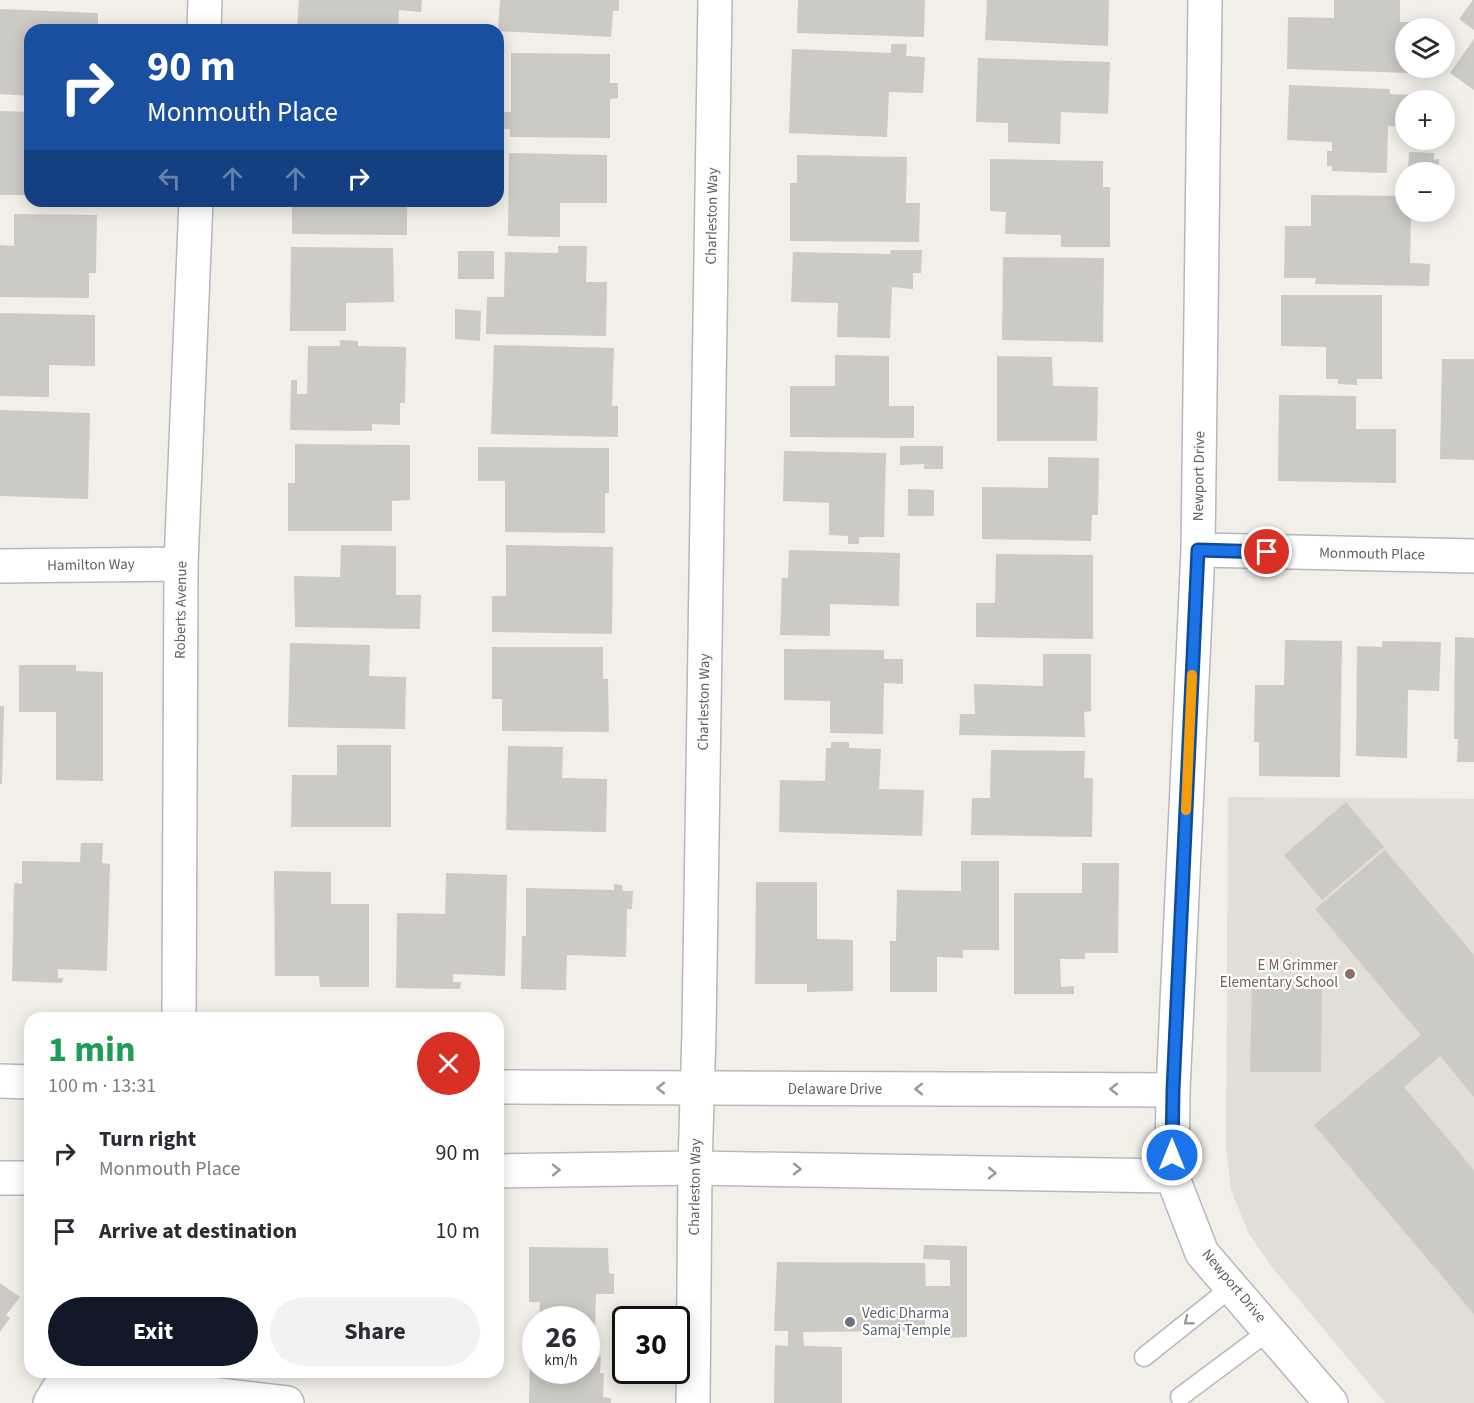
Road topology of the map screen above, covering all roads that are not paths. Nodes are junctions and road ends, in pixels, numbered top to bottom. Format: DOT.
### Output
graph roads {
  1 [pos="205,0"];
  2 [pos="715,0"];
  3 [pos="1205,0"];
  4 [pos="204,24"];
  5 [pos="196,207"];
  6 [pos="1198,550"];
  7 [pos="1474,556"];
  8 [pos="181,564"];
  9 [pos="0,566"];
  10 [pos="178,1012"];
  11 [pos="0,1081"];
  12 [pos="24,1082"];
  13 [pos="504,1087"];
  14 [pos="698,1088"];
  15 [pos="1173,1090"];
  16 [pos="694,1168"];
  17 [pos="504,1171"];
  18 [pos="1172,1176"];
  19 [pos="0,1178"];
  20 [pos="24,1178"];
  21 [pos="1233,1286"];
  22 [pos="1270,1330"];
  23 [pos="1144,1357"];
  24 [pos="202,1383"];
  25 [pos="1180,1397"];
  26 [pos="50,1403"];
  27 [pos="287,1403"];
  28 [pos="693,1403"];
  29 [pos="1331,1403"];
  1 -- 4 [label="street"];
  2 -- 14 [label="street, Charleston Way"];
  3 -- 6 [label="street, Newport Drive"];
  5 -- 8 [label="street, Roberts Avenue"];
  6 -- 7 [label="street, Monmouth Place"];
  6 -- 15 [label="street, Newport Drive"];
  8 -- 9 [label="street, Hamilton Way"];
  8 -- 10 [label="street, Roberts Avenue"];
  11 -- 12 [label="street"];
  14 -- 13 [label="street, Delaware Drive, one-way"];
  15 -- 14 [label="street, Delaware Drive, one-way"];
  14 -- 16 [label="street, Charleston Way"];
  15 -- 18 [label="street, Newport Drive"];
  17 -- 16 [label="street, one-way"];
  16 -- 18 [label="street, one-way"];
  16 -- 28 [label="street, Charleston Way"];
  18 -- 21 [label="street, Newport Drive"];
  19 -- 20 [label="street"];
  21 -- 22 [label="street, Newport Drive"];
  21 -- 23 [label="lane, one-way"];
  22 -- 25 [label="lane"];
  22 -- 29 [label="street, Newport Drive"];
  24 -- 26 [label="street"];
  24 -- 27 [label="street"];
}
